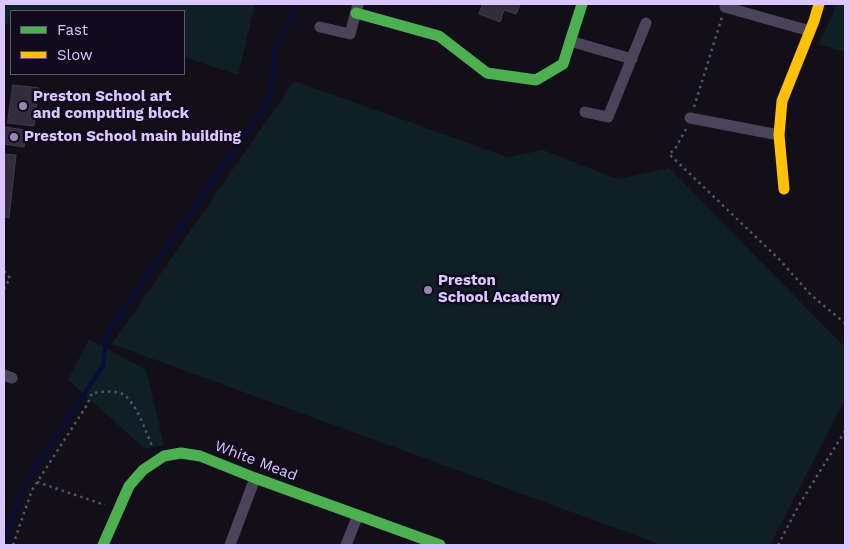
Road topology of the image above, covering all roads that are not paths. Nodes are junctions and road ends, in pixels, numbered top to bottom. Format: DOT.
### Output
graph roads {
  1 [pos="582,4"];
  2 [pos="819,4"];
  3 [pos="725,7"];
  4 [pos="357,8"];
  5 [pos="646,23"];
  6 [pos="320,28"];
  7 [pos="810,31"];
  8 [pos="570,41"];
  9 [pos="632,59"];
  10 [pos="585,112"];
  11 [pos="690,118"];
  12 [pos="779,135"];
  13 [pos="784,189"];
  14 [pos="255,478"];
  15 [pos="358,515"];
  16 [pos="103,545"];
  17 [pos="230,545"];
  18 [pos="346,545"];
  19 [pos="440,545"];
  1 -- 8 [label="street"];
  2 -- 7 [label="street"];
  3 -- 7 [label="street"];
  4 -- 6 [label="street"];
  4 -- 8 [label="street"];
  5 -- 9 [label="street"];
  7 -- 12 [label="street"];
  8 -- 9 [label="street"];
  9 -- 10 [label="street"];
  11 -- 12 [label="street"];
  12 -- 13 [label="street"];
  14 -- 15 [label="street, White Mead"];
  14 -- 16 [label="street, White Mead"];
  14 -- 17 [label="street"];
  15 -- 18 [label="street"];
  15 -- 19 [label="street, White Mead"];
}
